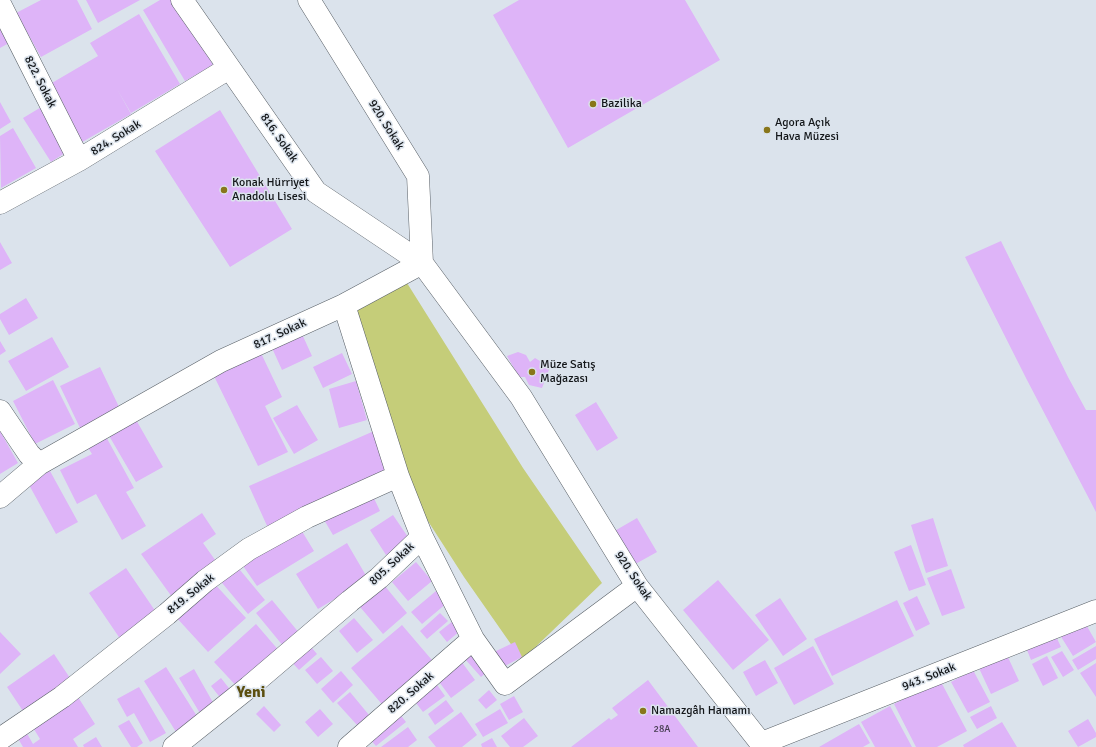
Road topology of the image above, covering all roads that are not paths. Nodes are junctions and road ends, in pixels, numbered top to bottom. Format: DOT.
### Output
graph roads {
  1 [pos="182,0"];
  2 [pos="309,0"];
  3 [pos="0,4"];
  4 [pos="229,68"];
  5 [pos="79,160"];
  6 [pos="0,203"];
  7 [pos="422,263"];
  8 [pos="344,305"];
  9 [pos="0,410"];
  10 [pos="39,464"];
  11 [pos="398,476"];
  12 [pos="0,497"];
  13 [pos="422,537"];
  14 [pos="637,586"];
  15 [pos="1096,611"];
  16 [pos="473,640"];
  17 [pos="0,739"];
  18 [pos="763,745"];
  19 [pos="174,747"];
  20 [pos="349,747"];
  1 -- 4 [label="street, 816. Sokak"];
  2 -- 7 [label="street, 920. Sokak"];
  3 -- 5 [label="street, 822. Sokak"];
  4 -- 5 [label="street, 824. Sokak"];
  4 -- 7 [label="street, 816. Sokak"];
  5 -- 6 [label="street, 824. Sokak"];
  7 -- 8 [label="street, 817. Sokak"];
  7 -- 14 [label="street, 920. Sokak"];
  8 -- 10 [label="street, 817. Sokak"];
  8 -- 11 [label="street, 805. Sokak"];
  9 -- 10 [label="street"];
  10 -- 12 [label="street, 817. Sokak"];
  11 -- 13 [label="street, 805. Sokak"];
  11 -- 17 [label="street, 819. Sokak"];
  13 -- 16 [label="street"];
  13 -- 19 [label="street, 805. Sokak"];
  14 -- 16 [label="street"];
  14 -- 18 [label="street, 920. Sokak"];
  15 -- 18 [label="street, 943. Sokak"];
  16 -- 20 [label="street, 820. Sokak"];
}
